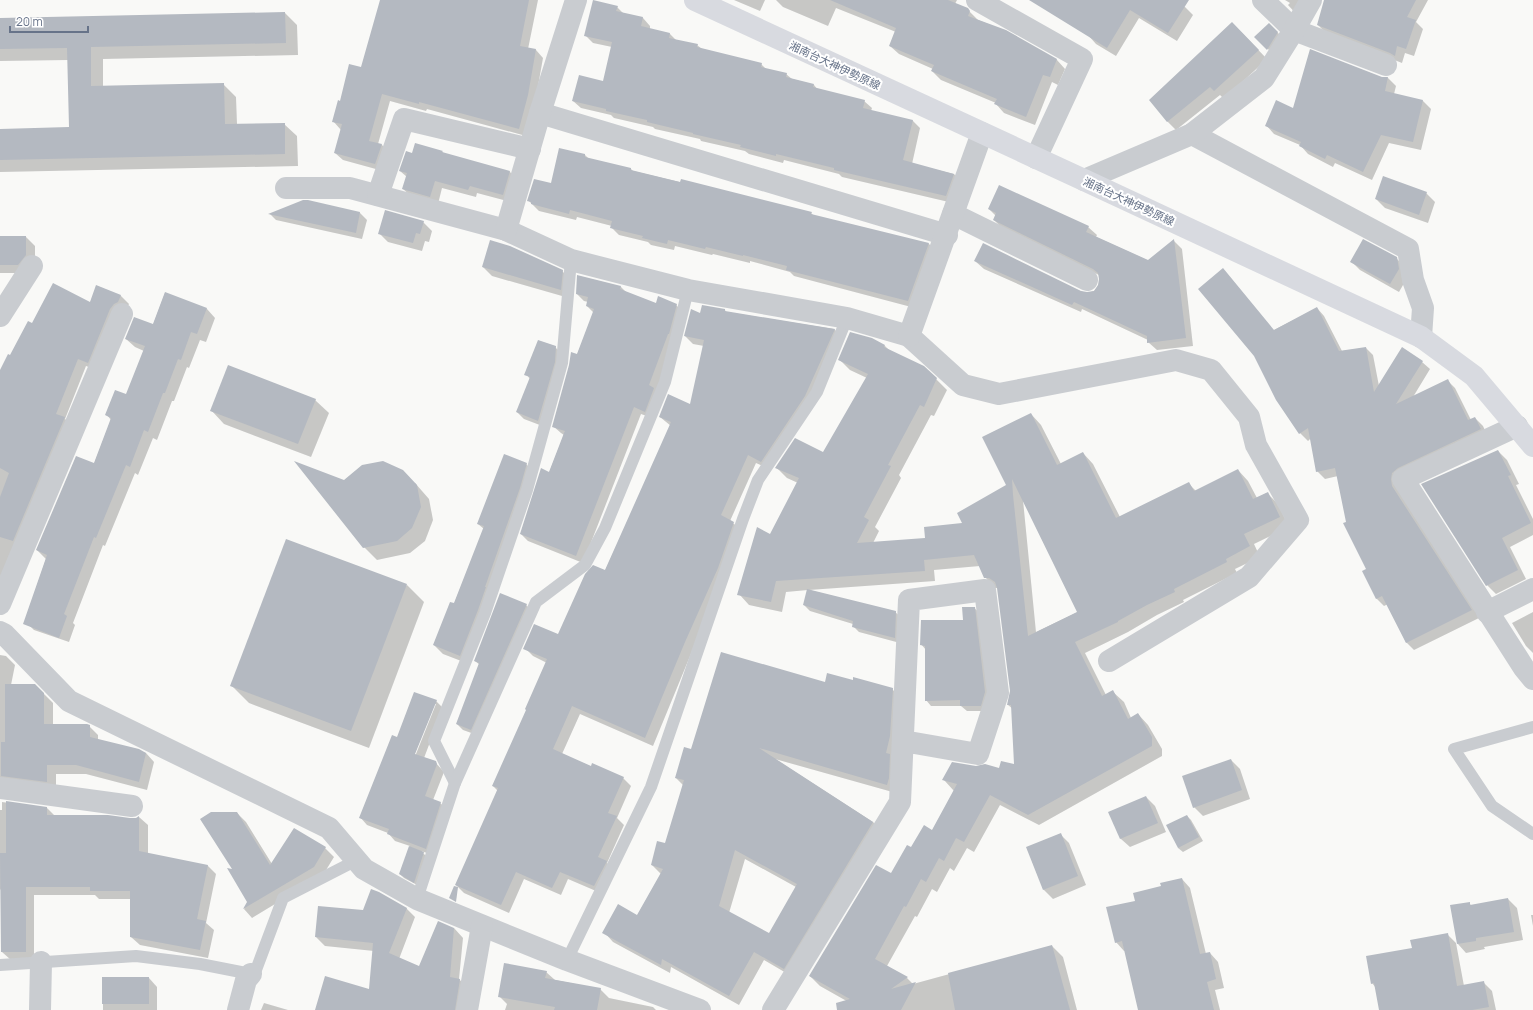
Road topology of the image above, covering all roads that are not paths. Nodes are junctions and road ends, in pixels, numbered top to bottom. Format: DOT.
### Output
graph roads {
  1 [pos="576,0"];
  2 [pos="694,0"];
  3 [pos="977,0"];
  4 [pos="1263,0"];
  5 [pos="1311,0"];
  6 [pos="1294,30"];
  7 [pos="1386,65"];
  8 [pos="540,113"];
  9 [pos="982,133"];
  10 [pos="1192,134"];
  11 [pos="530,149"];
  12 [pos="1036,158"];
  13 [pos="1084,180"];
  14 [pos="286,188"];
  15 [pos="378,195"];
  16 [pos="953,214"];
  17 [pos="506,230"];
  18 [pos="947,235"];
  19 [pos="571,260"];
  20 [pos="32,266"];
  21 [pos="1087,280"];
  22 [pos="688,290"];
  23 [pos="122,314"];
  24 [pos="0,316"];
  25 [pos="847,318"];
  26 [pos="909,336"];
  27 [pos="1420,338"];
  28 [pos="1517,426"];
  29 [pos="1533,446"];
  30 [pos="1533,589"];
  31 [pos="0,604"];
  32 [pos="1488,612"];
  33 [pos="0,632"];
  34 [pos="1109,661"];
  35 [pos="1533,679"];
  36 [pos="1533,727"];
  37 [pos="903,741"];
  38 [pos="455,783"];
  39 [pos="0,788"];
  40 [pos="132,806"];
  41 [pos="1533,834"];
  42 [pos="357,860"];
  43 [pos="417,899"];
  44 [pos="482,926"];
  45 [pos="567,960"];
  46 [pos="41,962"];
  47 [pos="0,965"];
  48 [pos="251,974"];
  49 [pos="40,1010"];
  50 [pos="238,1010"];
  51 [pos="467,1010"];
  52 [pos="700,1010"];
  53 [pos="773,1010"];
  1 -- 8 [label="street"];
  2 -- 9 [label="main road, 湘南台大神伊勢原線"];
  3 -- 12 [label="street"];
  4 -- 6 [label="street"];
  5 -- 6 [label="street"];
  6 -- 7 [label="street"];
  6 -- 10 [label="street"];
  8 -- 11 [label="street"];
  8 -- 18 [label="street"];
  9 -- 12 [label="main road, 湘南台大神伊勢原線"];
  9 -- 16 [label="street"];
  10 -- 13 [label="street"];
  10 -- 27 [label="street"];
  11 -- 15 [label="street"];
  11 -- 17 [label="street"];
  12 -- 13 [label="main road, 湘南台大神伊勢原線"];
  13 -- 27 [label="main road, 湘南台大神伊勢原線"];
  14 -- 15 [label="street"];
  15 -- 17 [label="street"];
  16 -- 18 [label="street"];
  16 -- 21 [label="street"];
  17 -- 19 [label="street"];
  18 -- 26 [label="street"];
  19 -- 22 [label="street"];
  19 -- 38 [label="lane"];
  20 -- 24 [label="street"];
  22 -- 25 [label="street"];
  22 -- 38 [label="lane"];
  23 -- 31 [label="street"];
  25 -- 26 [label="street"];
  25 -- 45 [label="lane"];
  26 -- 34 [label="street"];
  27 -- 28 [label="main road, 湘南台大神伊勢原線"];
  28 -- 29 [label="main road, 湘南台大神伊勢原線"];
  28 -- 32 [label="street"];
  30 -- 32 [label="street"];
  32 -- 35 [label="street"];
  33 -- 42 [label="street"];
  36 -- 41 [label="lane"];
  37 -- 37 [label="street"];
  37 -- 53 [label="street"];
  38 -- 43 [label="lane"];
  39 -- 40 [label="street"];
  42 -- 43 [label="street"];
  42 -- 48 [label="lane"];
  43 -- 44 [label="street"];
  44 -- 45 [label="street"];
  44 -- 51 [label="street"];
  45 -- 52 [label="street"];
  46 -- 47 [label="lane"];
  46 -- 48 [label="lane"];
  46 -- 49 [label="street"];
  48 -- 50 [label="street"];
}
